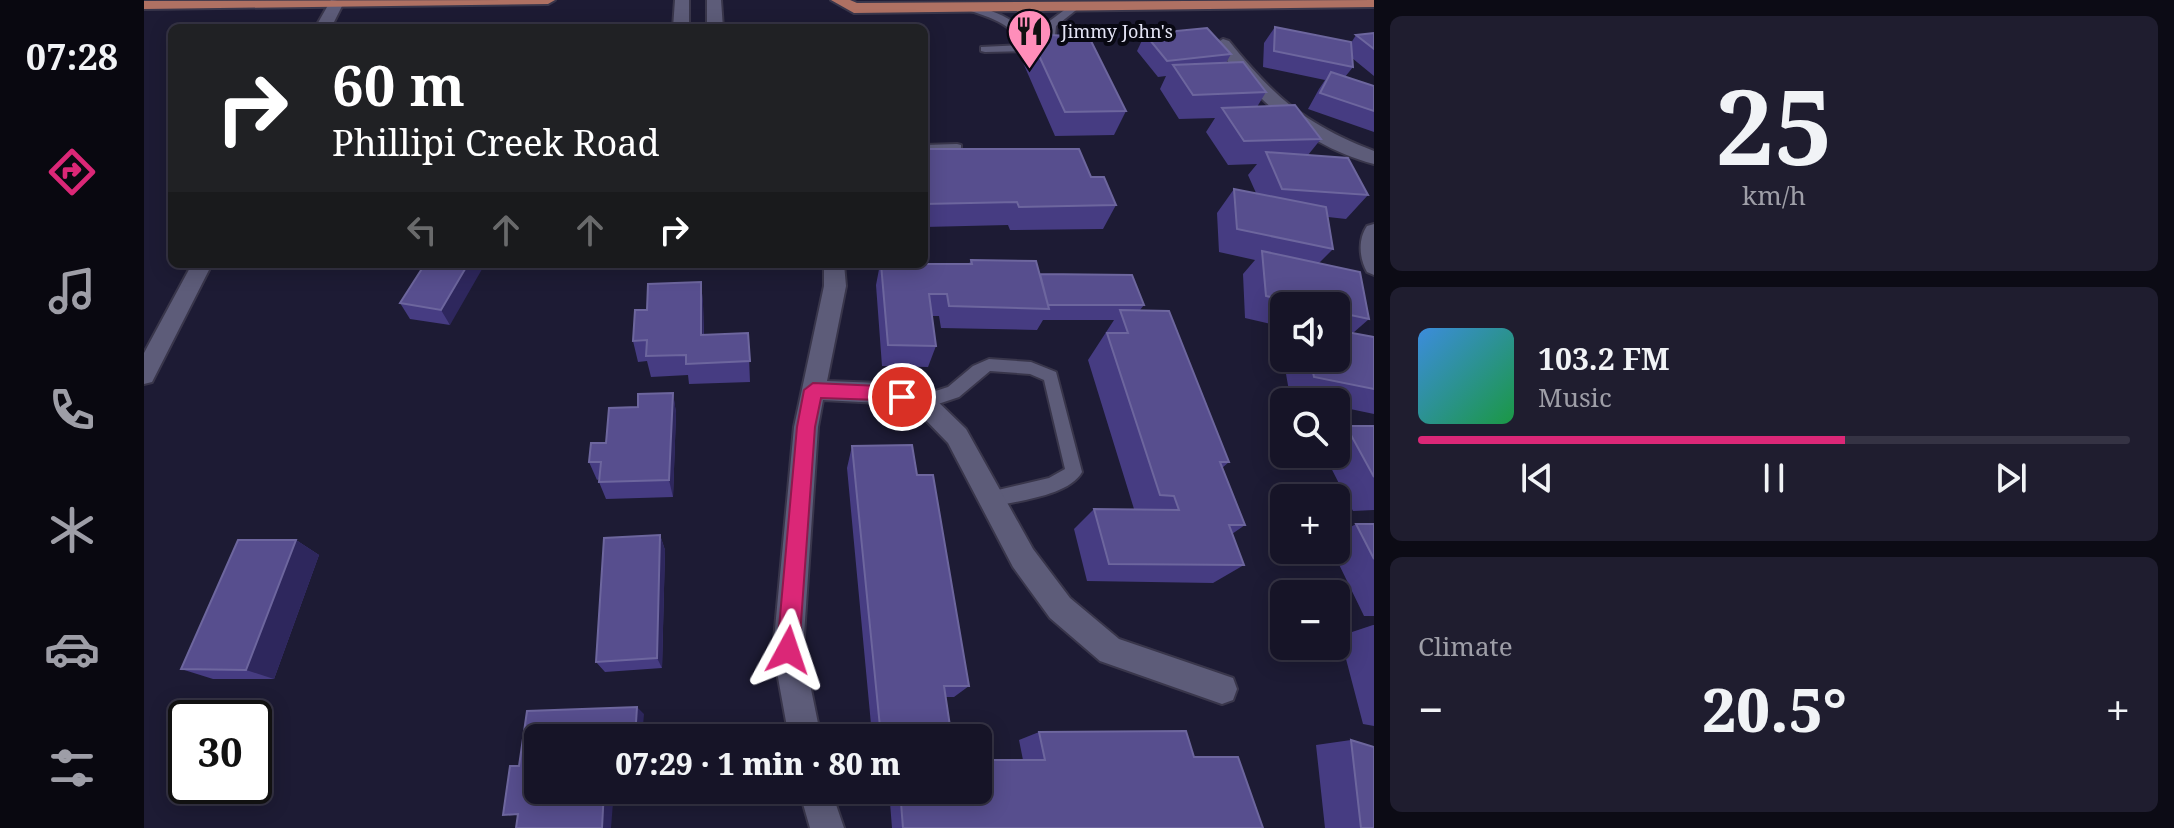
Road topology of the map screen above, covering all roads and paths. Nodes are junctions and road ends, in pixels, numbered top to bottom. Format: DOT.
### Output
graph roads {
  1 [pos="548,0"];
  2 [pos="682,0"];
  3 [pos="714,0"];
  4 [pos="838,0"];
  5 [pos="314,1"];
  6 [pos="220,2"];
  7 [pos="337,2"];
  8 [pos="1374,3"];
  9 [pos="144,5"];
  10 [pos="1075,7"];
  11 [pos="972,8"];
  12 [pos="325,24"];
  13 [pos="681,24"];
  14 [pos="715,24"];
  15 [pos="1223,44"];
  16 [pos="1030,48"];
  17 [pos="985,49"];
  18 [pos="957,148"];
  19 [pos="928,149"];
  20 [pos="1374,158"];
  21 [pos="1374,231"];
  22 [pos="1374,267"];
  23 [pos="200,268"];
  24 [pos="834,268"];
  25 [pos="144,375"];
  26 [pos="813,390"];
  27 [pos="923,402"];
  28 [pos="991,499"];
  29 [pos="1222,689"];
  30 [pos="802,724"];
  31 [pos="819,804"];
  32 [pos="827,828"];
  1 -- 7 [label="main road"];
  2 -- 13 [label="street"];
  3 -- 14 [label="street"];
  4 -- 11 [label="main road"];
  5 -- 6 [label="main road"];
  5 -- 7 [label="main road"];
  6 -- 9 [label="main road"];
  7 -- 12 [label="street"];
  8 -- 10 [label="main road"];
  10 -- 11 [label="main road"];
  10 -- 16 [label="lane"];
  11 -- 16 [label="lane"];
  15 -- 20 [label="street"];
  16 -- 17 [label="lane"];
  18 -- 19 [label="lane"];
  21 -- 22 [label="street"];
  23 -- 25 [label="street"];
  24 -- 26 [label="street"];
  26 -- 27 [label="street"];
  26 -- 30 [label="street"];
  27 -- 28 [label="street"];
  27 -- 28 [label="lane"];
  28 -- 29 [label="street"];
  31 -- 32 [label="street"];
}
